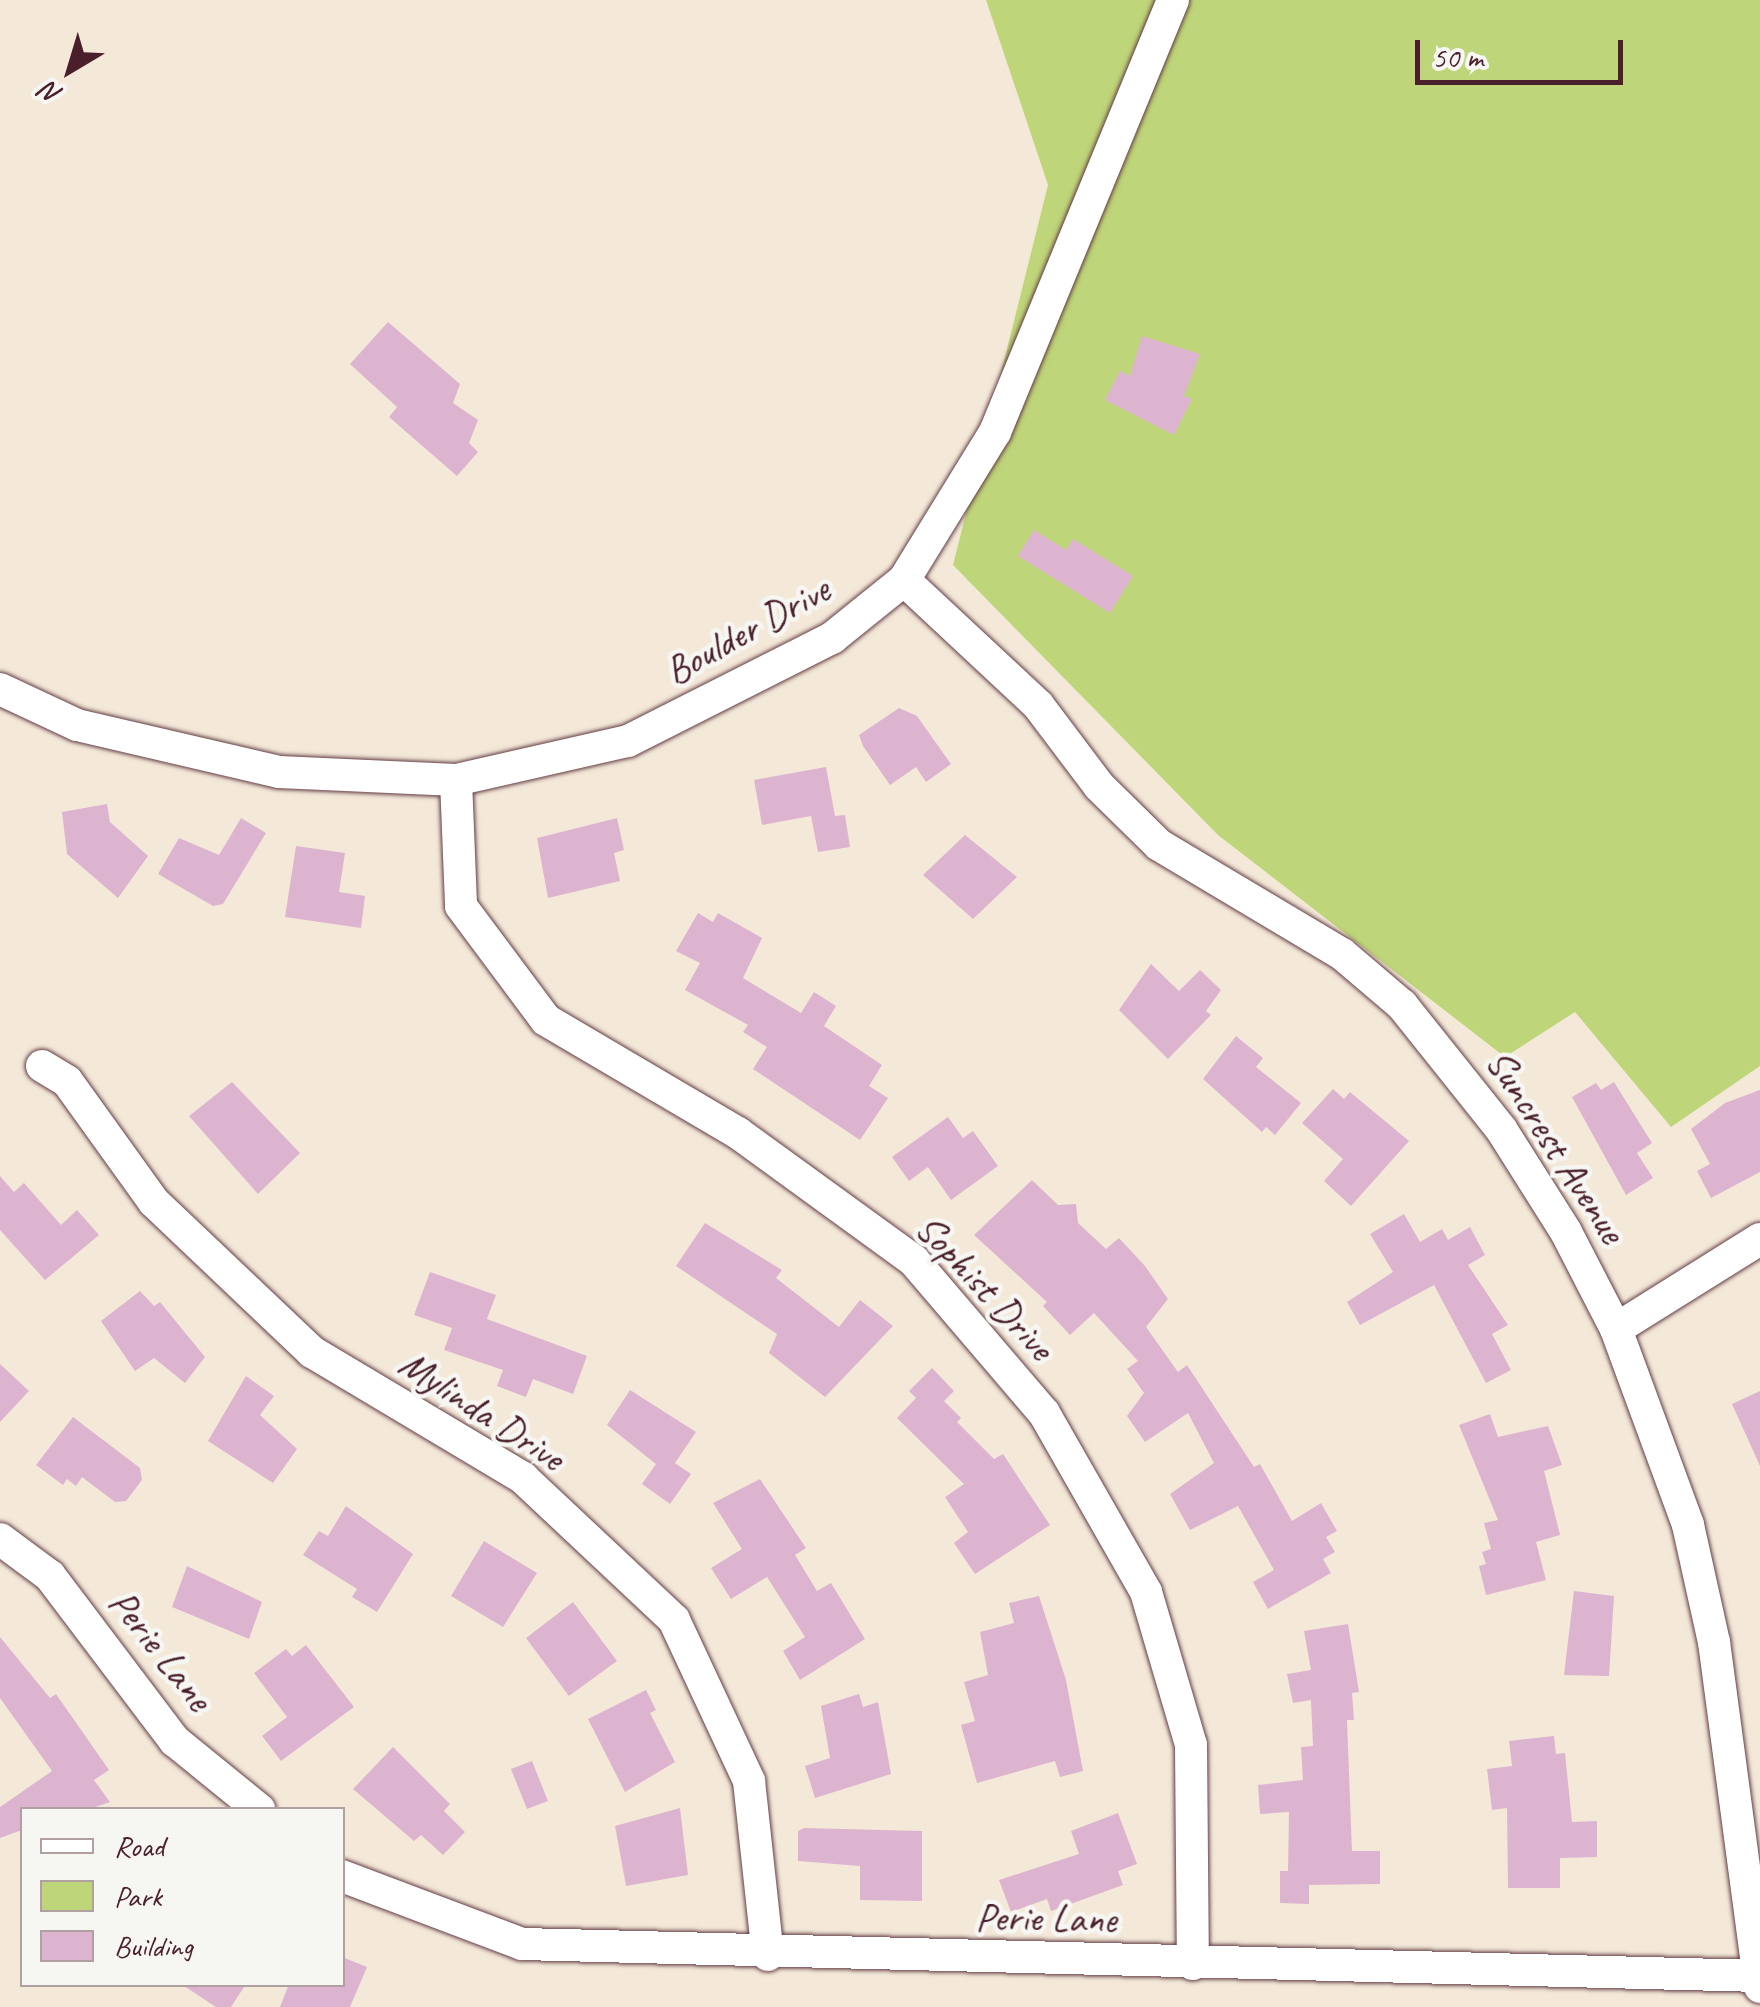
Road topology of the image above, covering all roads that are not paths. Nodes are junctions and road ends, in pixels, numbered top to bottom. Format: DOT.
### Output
graph roads {
  1 [pos="1173,0"];
  2 [pos="904,580"];
  3 [pos="0,689"];
  4 [pos="456,780"];
  5 [pos="42,1066"];
  6 [pos="1760,1238"];
  7 [pos="1616,1328"];
  8 [pos="0,1539"];
  9 [pos="256,1807"];
  10 [pos="345,1877"];
  11 [pos="768,1955"];
  12 [pos="1193,1964"];
  13 [pos="1759,1976"];
  14 [pos="1760,1987"];
  1 -- 2 [label="street, Boulder Drive"];
  2 -- 4 [label="street, Boulder Drive"];
  2 -- 7 [label="street, Suncrest Avenue"];
  3 -- 4 [label="street, Boulder Drive"];
  4 -- 12 [label="street, Sophist Drive"];
  5 -- 11 [label="street, Mylinda Drive"];
  6 -- 7 [label="street"];
  7 -- 13 [label="street, Suncrest Avenue"];
  8 -- 9 [label="street, Perie Lane"];
  10 -- 11 [label="street, Perie Lane"];
  11 -- 12 [label="street, Perie Lane"];
  12 -- 13 [label="street, Perie Lane"];
  13 -- 14 [label="street, Suncrest Avenue"];
}
